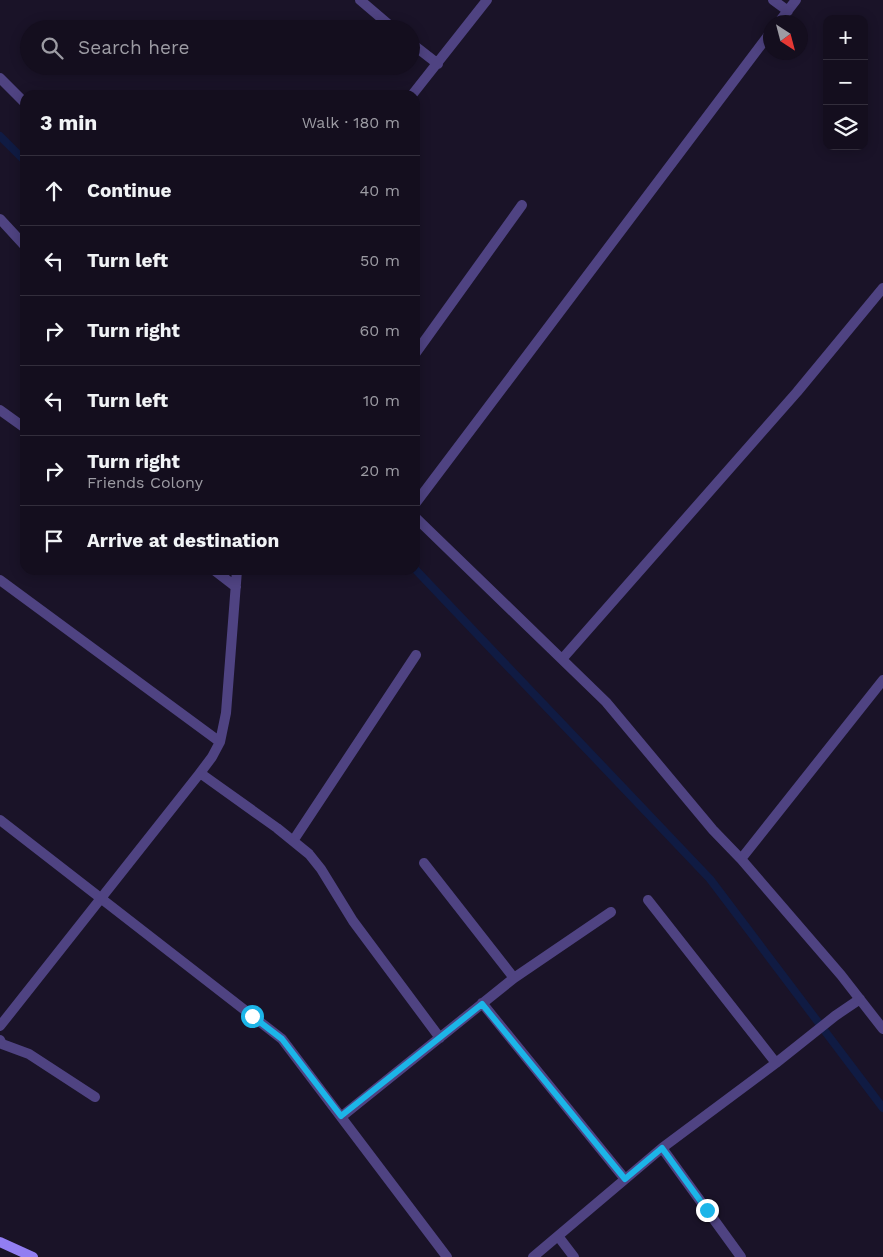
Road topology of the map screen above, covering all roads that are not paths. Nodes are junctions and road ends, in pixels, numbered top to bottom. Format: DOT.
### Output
graph roads {
  1 [pos="360,0"];
  2 [pos="487,0"];
  3 [pos="773,0"];
  4 [pos="796,0"];
  5 [pos="788,11"];
  6 [pos="785,15"];
  7 [pos="383,20"];
  8 [pos="763,43"];
  9 [pos="420,49"];
  10 [pos="438,64"];
  11 [pos="0,78"];
  12 [pos="416,90"];
  13 [pos="20,98"];
  14 [pos="522,205"];
  15 [pos="0,219"];
  16 [pos="20,241"];
  17 [pos="882,291"];
  18 [pos="420,347"];
  19 [pos="0,410"];
  20 [pos="20,424"];
  21 [pos="420,497"];
  22 [pos="420,522"];
  23 [pos="220,575"];
  24 [pos="237,575"];
  25 [pos="0,580"];
  26 [pos="236,587"];
  27 [pos="416,655"];
  28 [pos="563,658"];
  29 [pos="883,680"];
  30 [pos="220,742"];
  31 [pos="200,773"];
  32 [pos="0,820"];
  33 [pos="293,841"];
  34 [pos="741,859"];
  35 [pos="424,863"];
  36 [pos="101,898"];
  37 [pos="648,900"];
  38 [pos="611,912"];
  39 [pos="514,978"];
  40 [pos="860,999"];
  41 [pos="482,1004"];
  42 [pos="0,1026"];
  43 [pos="883,1029"];
  44 [pos="440,1038"];
  45 [pos="0,1040"];
  46 [pos="776,1063"];
  47 [pos="95,1097"];
  48 [pos="341,1116"];
  49 [pos="662,1148"];
  50 [pos="625,1179"];
  51 [pos="558,1236"];
  52 [pos="0,1242"];
  53 [pos="33,1257"];
  54 [pos="447,1257"];
  55 [pos="533,1257"];
  56 [pos="574,1257"];
  57 [pos="741,1257"];
  1 -- 7 [label="street"];
  2 -- 10 [label="street"];
  3 -- 5 [label="street"];
  4 -- 5 [label="street"];
  5 -- 6 [label="street"];
  8 -- 21 [label="street"];
  9 -- 10 [label="street"];
  10 -- 12 [label="street"];
  11 -- 13 [label="street"];
  14 -- 18 [label="street"];
  15 -- 16 [label="street"];
  17 -- 28 [label="street"];
  19 -- 20 [label="street"];
  22 -- 28 [label="street"];
  23 -- 26 [label="street"];
  24 -- 26 [label="street"];
  25 -- 30 [label="street"];
  26 -- 30 [label="street"];
  27 -- 33 [label="street"];
  28 -- 34 [label="street"];
  29 -- 34 [label="street"];
  30 -- 31 [label="street"];
  31 -- 33 [label="street"];
  31 -- 36 [label="street"];
  32 -- 36 [label="street"];
  33 -- 44 [label="street"];
  34 -- 40 [label="street"];
  35 -- 39 [label="street"];
  36 -- 42 [label="street"];
  36 -- 48 [label="street"];
  37 -- 46 [label="street"];
  38 -- 39 [label="street"];
  39 -- 41 [label="street"];
  40 -- 43 [label="street"];
  40 -- 46 [label="street"];
  41 -- 44 [label="street"];
  41 -- 50 [label="street"];
  44 -- 48 [label="street"];
  45 -- 47 [label="street"];
  46 -- 49 [label="street"];
  48 -- 54 [label="street"];
  49 -- 50 [label="street"];
  49 -- 57 [label="street"];
  50 -- 51 [label="street"];
  51 -- 55 [label="street"];
  51 -- 56 [label="street"];
  52 -- 53 [label="main road"];
}
